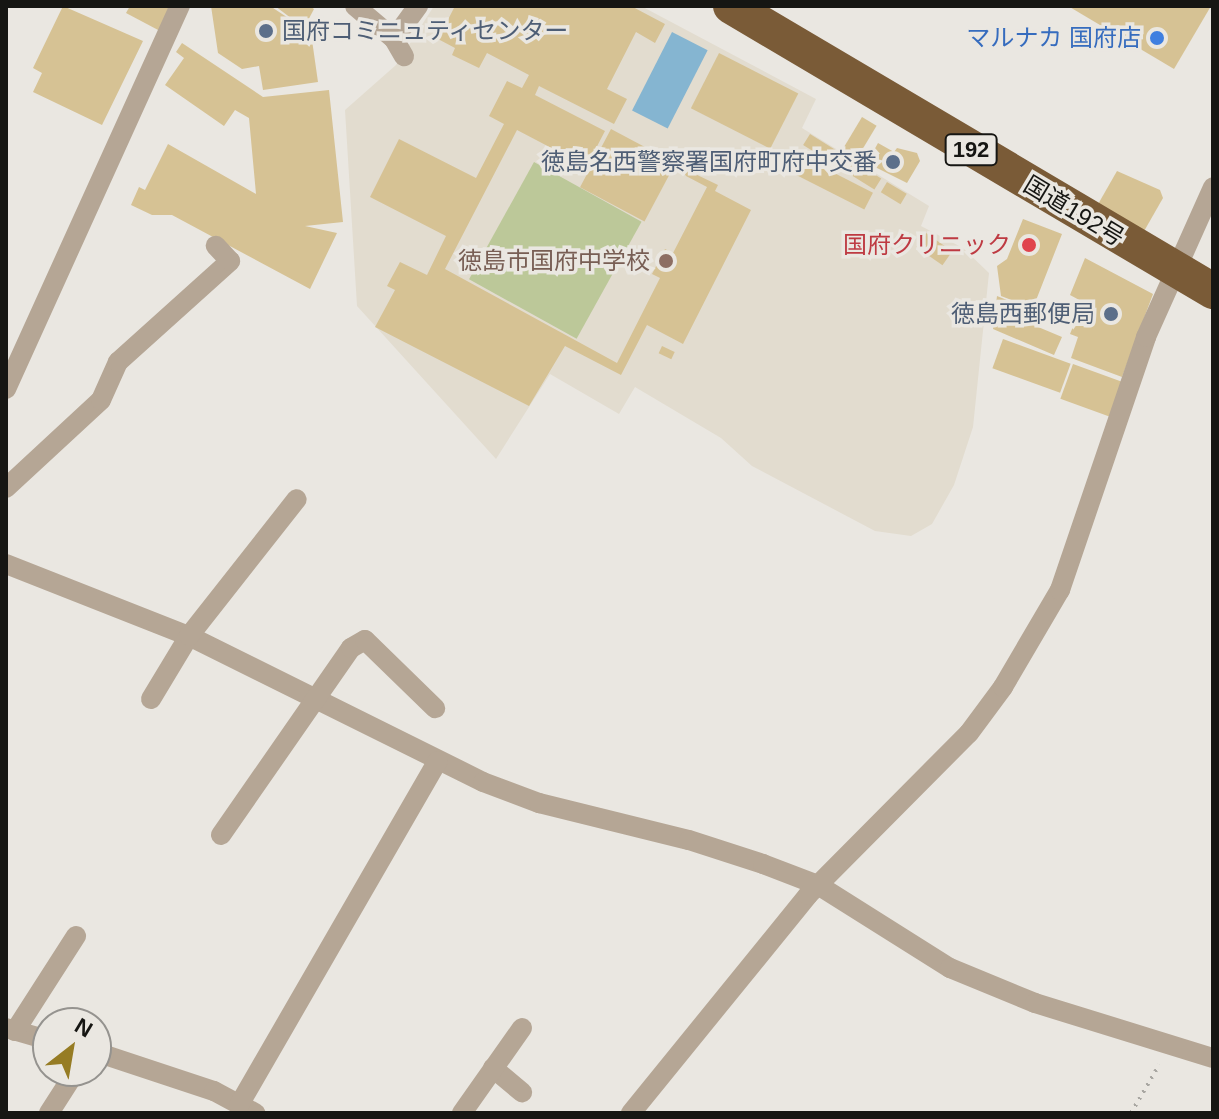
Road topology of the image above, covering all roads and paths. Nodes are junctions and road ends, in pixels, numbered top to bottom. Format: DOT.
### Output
graph roads {
  1 [pos="180,6"];
  2 [pos="355,6"];
  3 [pos="418,6"];
  4 [pos="731,6"];
  5 [pos="1213,187"];
  6 [pos="216,246"];
  7 [pos="1173,269"];
  8 [pos="1213,291"];
  9 [pos="6,389"];
  10 [pos="6,488"];
  11 [pos="297,499"];
  12 [pos="6,564"];
  13 [pos="189,636"];
  14 [pos="151,699"];
  15 [pos="313,699"];
  16 [pos="435,708"];
  17 [pos="438,761"];
  18 [pos="221,835"];
  19 [pos="818,885"];
  20 [pos="76,936"];
  21 [pos="522,1028"];
  22 [pos="10,1030"];
  23 [pos="32,1036"];
  24 [pos="1171,1045"];
  25 [pos="112,1058"];
  26 [pos="1213,1058"];
  27 [pos="493,1068"];
  28 [pos="66,1087"];
  29 [pos="522,1092"];
  30 [pos="247,1109"];
  31 [pos="49,1113"];
  32 [pos="462,1113"];
  33 [pos="631,1113"];
  34 [pos="1131,1113"];
  1 -- 9 [label="street"];
  2 -- 3 [label="street"];
  4 -- 7 [label="highway, 国道192号 / 192"];
  5 -- 7 [label="street"];
  6 -- 10 [label="street"];
  7 -- 8 [label="highway, 国道192号 / 192"];
  7 -- 19 [label="street"];
  11 -- 13 [label="street"];
  12 -- 13 [label="street"];
  13 -- 14 [label="street"];
  13 -- 15 [label="street"];
  15 -- 16 [label="street"];
  15 -- 17 [label="street"];
  15 -- 18 [label="street"];
  17 -- 19 [label="street"];
  17 -- 30 [label="street"];
  19 -- 24 [label="street"];
  19 -- 33 [label="street"];
  20 -- 22 [label="street"];
  21 -- 27 [label="street"];
  22 -- 23 [label="street"];
  24 -- 26 [label="street"];
  24 -- 34 [label="path"];
  25 -- 30 [label="street"];
  27 -- 29 [label="street"];
  27 -- 32 [label="street"];
  28 -- 31 [label="street"];
}
